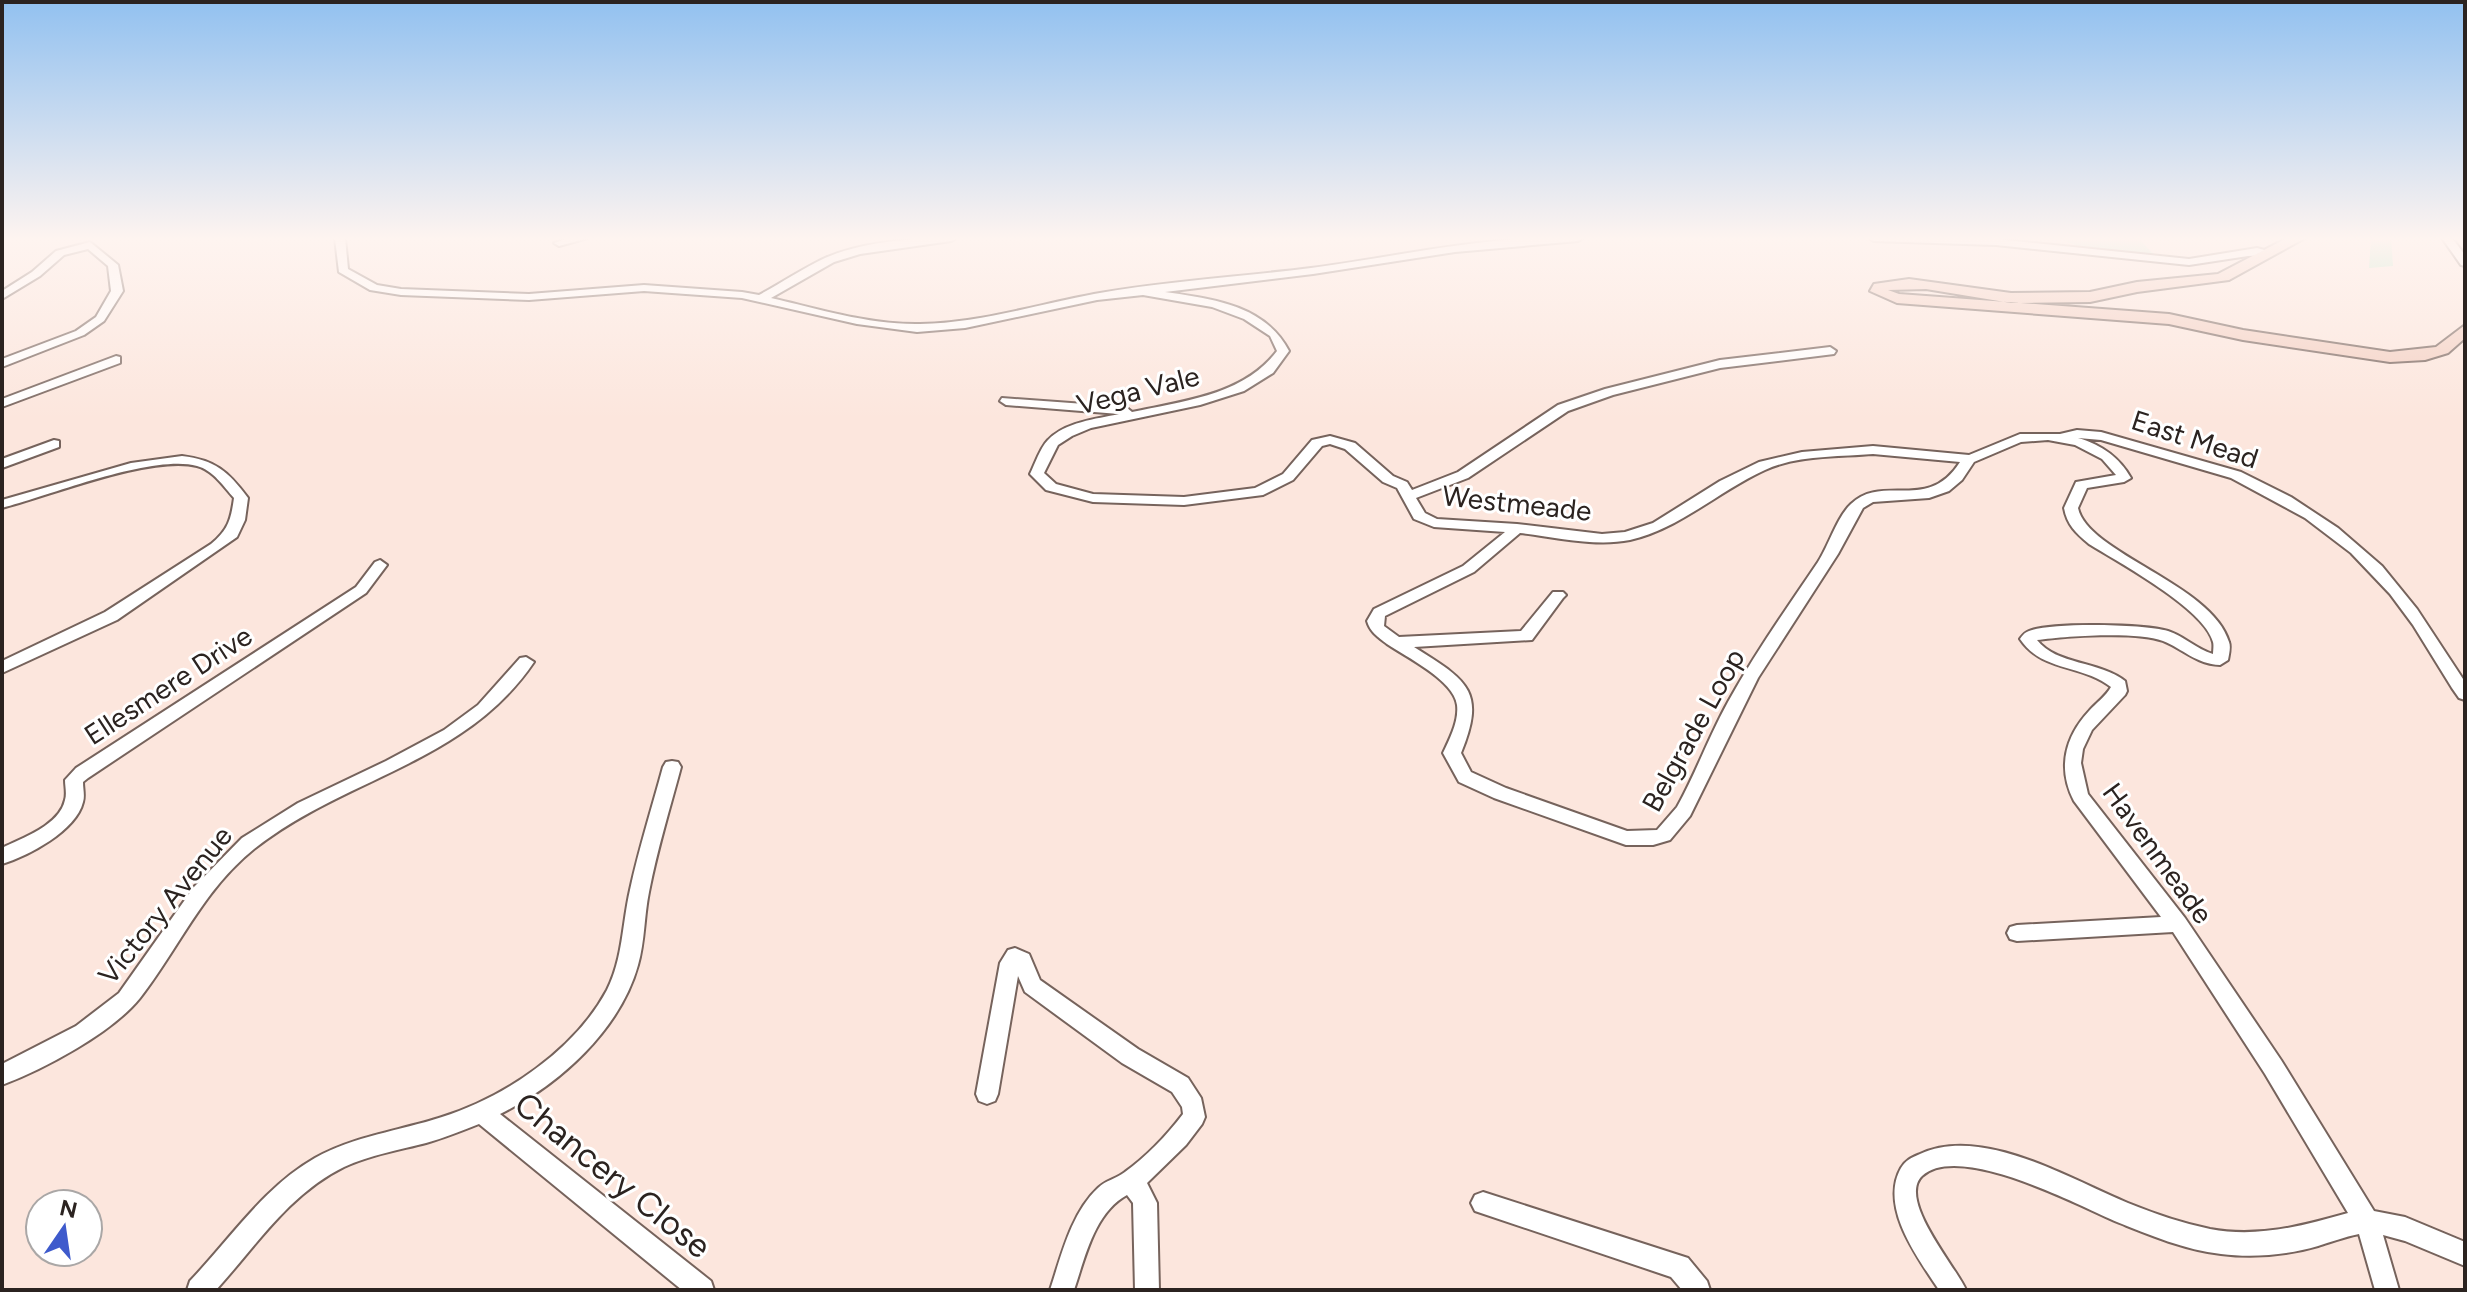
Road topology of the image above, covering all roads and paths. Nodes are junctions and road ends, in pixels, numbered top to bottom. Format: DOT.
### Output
graph roads {
  1 [pos="113,298"];
  2 [pos="753,298"];
  3 [pos="762,298"];
  4 [pos="1091,298"];
  5 [pos="1185,298"];
  6 [pos="1900,298"];
  7 [pos="759,300"];
  8 [pos="2465,330"];
  9 [pos="1830,351"];
  10 [pos="116,360"];
  11 [pos="2,363"];
  12 [pos="1006,401"];
  13 [pos="2,403"];
  14 [pos="1143,413"];
  15 [pos="2059,438"];
  16 [pos="54,444"];
  17 [pos="1969,459"];
  18 [pos="2,464"];
  19 [pos="1410,496"];
  20 [pos="2,504"];
  21 [pos="1517,528"];
  22 [pos="380,565"];
  23 [pos="1558,595"];
  24 [pos="1399,642"];
  25 [pos="526,662"];
  26 [pos="2,668"];
  27 [pos="2462,685"];
  28 [pos="672,767"];
  29 [pos="2,857"];
  30 [pos="2178,924"];
  31 [pos="2017,933"];
  32 [pos="2,1075"];
  33 [pos="987,1094"];
  34 [pos="482,1113"];
  35 [pos="1130,1183"];
  36 [pos="1483,1203"];
  37 [pos="2367,1222"];
  38 [pos="2465,1254"];
  39 [pos="199,1290"];
  40 [pos="702,1290"];
  41 [pos="1062,1290"];
  42 [pos="1147,1290"];
  43 [pos="1698,1290"];
  44 [pos="1954,1290"];
  45 [pos="2387,1290"];
  1 -- 11 [label="street"];
  2 -- 7 [label="street"];
  3 -- 7 [label="street"];
  4 -- 7 [label="street"];
  5 -- 14 [label="street, Vega Vale"];
  6 -- 8 [label="main road"];
  9 -- 19 [label="street, Westmeade"];
  10 -- 13 [label="street"];
  12 -- 14 [label="street"];
  14 -- 19 [label="street, Vega Vale"];
  15 -- 17 [label="street, Westmeade"];
  15 -- 27 [label="street, East Mead"];
  15 -- 30 [label="street, Havenmeade"];
  16 -- 18 [label="street"];
  17 -- 21 [label="street, Westmeade"];
  17 -- 24 [label="street, Belgrade Loop"];
  19 -- 21 [label="street, Westmeade"];
  20 -- 26 [label="street"];
  21 -- 24 [label="street, Belgrade Loop"];
  22 -- 29 [label="street, Ellesmere Drive"];
  23 -- 24 [label="street"];
  25 -- 32 [label="street, Victory Avenue"];
  28 -- 34 [label="street"];
  30 -- 31 [label="street"];
  30 -- 37 [label="street, Havenmeade"];
  33 -- 35 [label="street"];
  34 -- 39 [label="street"];
  34 -- 40 [label="street, Chancery Close"];
  35 -- 41 [label="street"];
  35 -- 42 [label="street"];
  36 -- 43 [label="street"];
  37 -- 38 [label="street"];
  37 -- 44 [label="street"];
  37 -- 45 [label="street, Havenmeade"];
}
